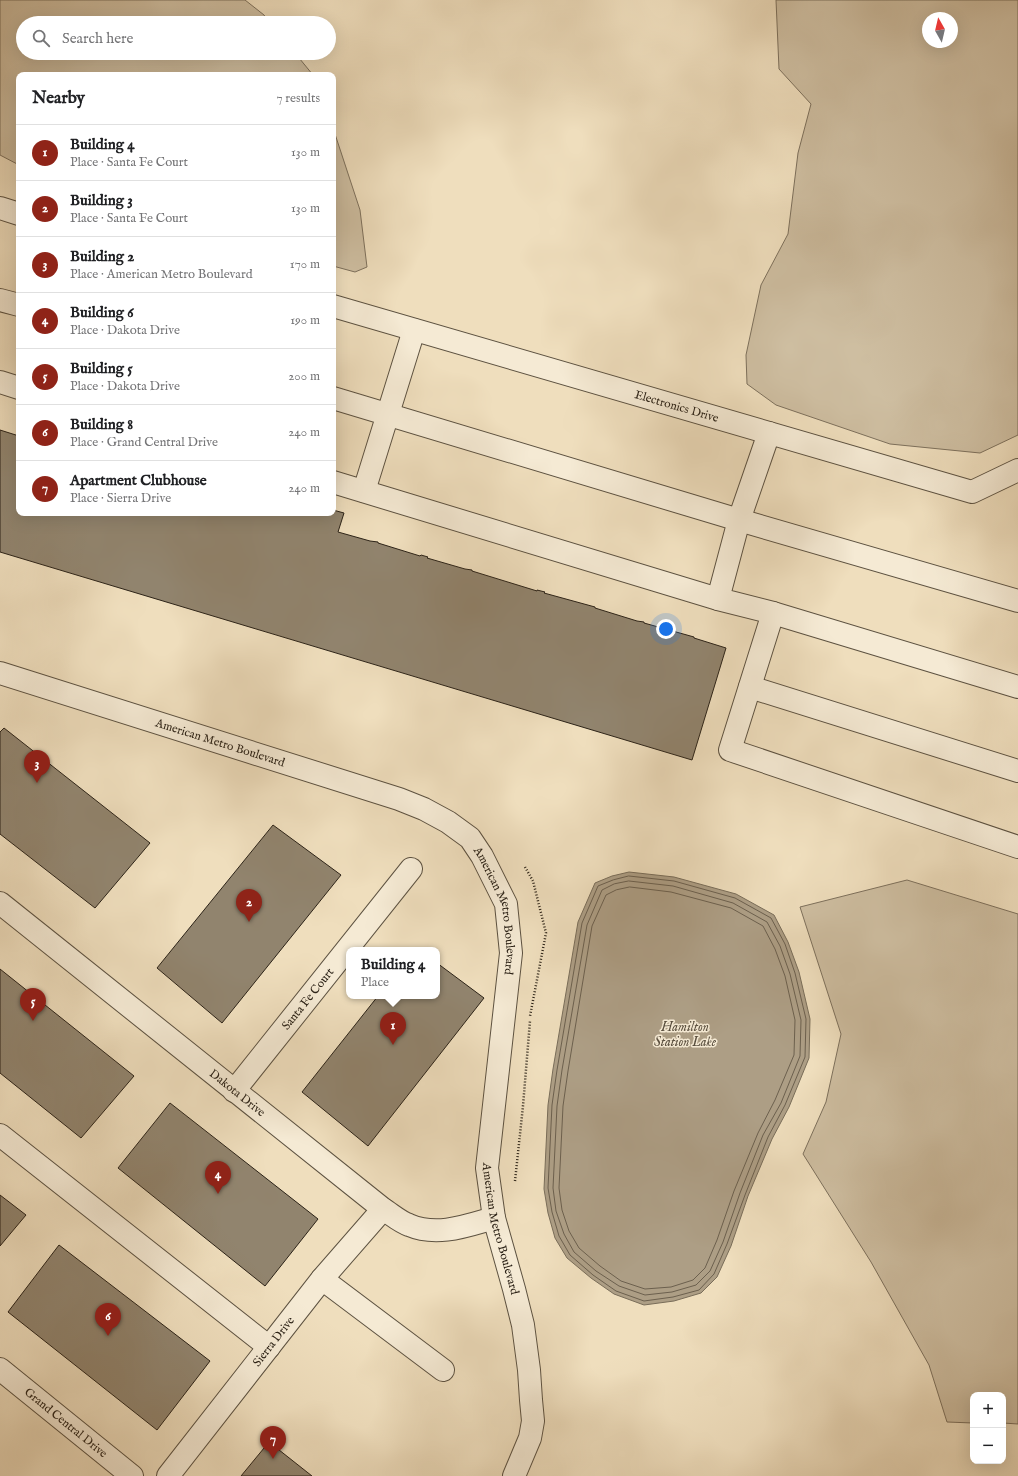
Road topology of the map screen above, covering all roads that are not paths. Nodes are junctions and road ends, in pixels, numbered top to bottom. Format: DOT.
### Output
graph roads {
  1 [pos="0,208"];
  2 [pos="16,213"];
  3 [pos="0,300"];
  4 [pos="16,304"];
  5 [pos="336,307"];
  6 [pos="414,330"];
  7 [pos="0,382"];
  8 [pos="16,387"];
  9 [pos="336,399"];
  10 [pos="387,415"];
  11 [pos="769,433"];
  12 [pos="1018,470"];
  13 [pos="336,483"];
  14 [pos="364,491"];
  15 [pos="739,520"];
  16 [pos="718,599"];
  17 [pos="1018,601"];
  18 [pos="774,613"];
  19 [pos="0,673"];
  20 [pos="750,687"];
  21 [pos="1018,687"];
  22 [pos="1018,771"];
  23 [pos="1018,847"];
  24 [pos="411,869"];
  25 [pos="0,903"];
  26 [pos="349,947"];
  27 [pos="346,951"];
  28 [pos="234,1091"];
  29 [pos="0,1135"];
  30 [pos="383,1209"];
  31 [pos="494,1218"];
  32 [pos="322,1279"];
  33 [pos="269,1347"];
  34 [pos="0,1369"];
  35 [pos="443,1370"];
  36 [pos="132,1476"];
  37 [pos="168,1476"];
  38 [pos="514,1476"];
  1 -- 2 [label="street"];
  3 -- 4 [label="street"];
  5 -- 6 [label="street, Electronics Drive"];
  6 -- 10 [label="street"];
  6 -- 11 [label="street, Electronics Drive"];
  7 -- 8 [label="street"];
  9 -- 10 [label="street"];
  10 -- 14 [label="street"];
  10 -- 15 [label="street"];
  11 -- 12 [label="street, Electronics Drive"];
  11 -- 15 [label="street"];
  13 -- 14 [label="street"];
  14 -- 16 [label="street"];
  15 -- 16 [label="street"];
  15 -- 17 [label="street"];
  16 -- 18 [label="street"];
  18 -- 20 [label="street"];
  18 -- 21 [label="street"];
  19 -- 31 [label="street, American Metro Boulevard"];
  20 -- 22 [label="street"];
  20 -- 23 [label="street"];
  24 -- 26 [label="street, Santa Fe Court"];
  25 -- 28 [label="street, Dakota Drive"];
  27 -- 28 [label="street, Santa Fe Court"];
  28 -- 30 [label="street, Dakota Drive"];
  29 -- 33 [label="street"];
  30 -- 31 [label="street, Dakota Drive"];
  30 -- 32 [label="street, Sierra Drive"];
  31 -- 38 [label="street, American Metro Boulevard"];
  32 -- 33 [label="street, Sierra Drive"];
  32 -- 35 [label="street"];
  33 -- 37 [label="street, Sierra Drive"];
  34 -- 36 [label="street, Grand Central Drive"];
}
